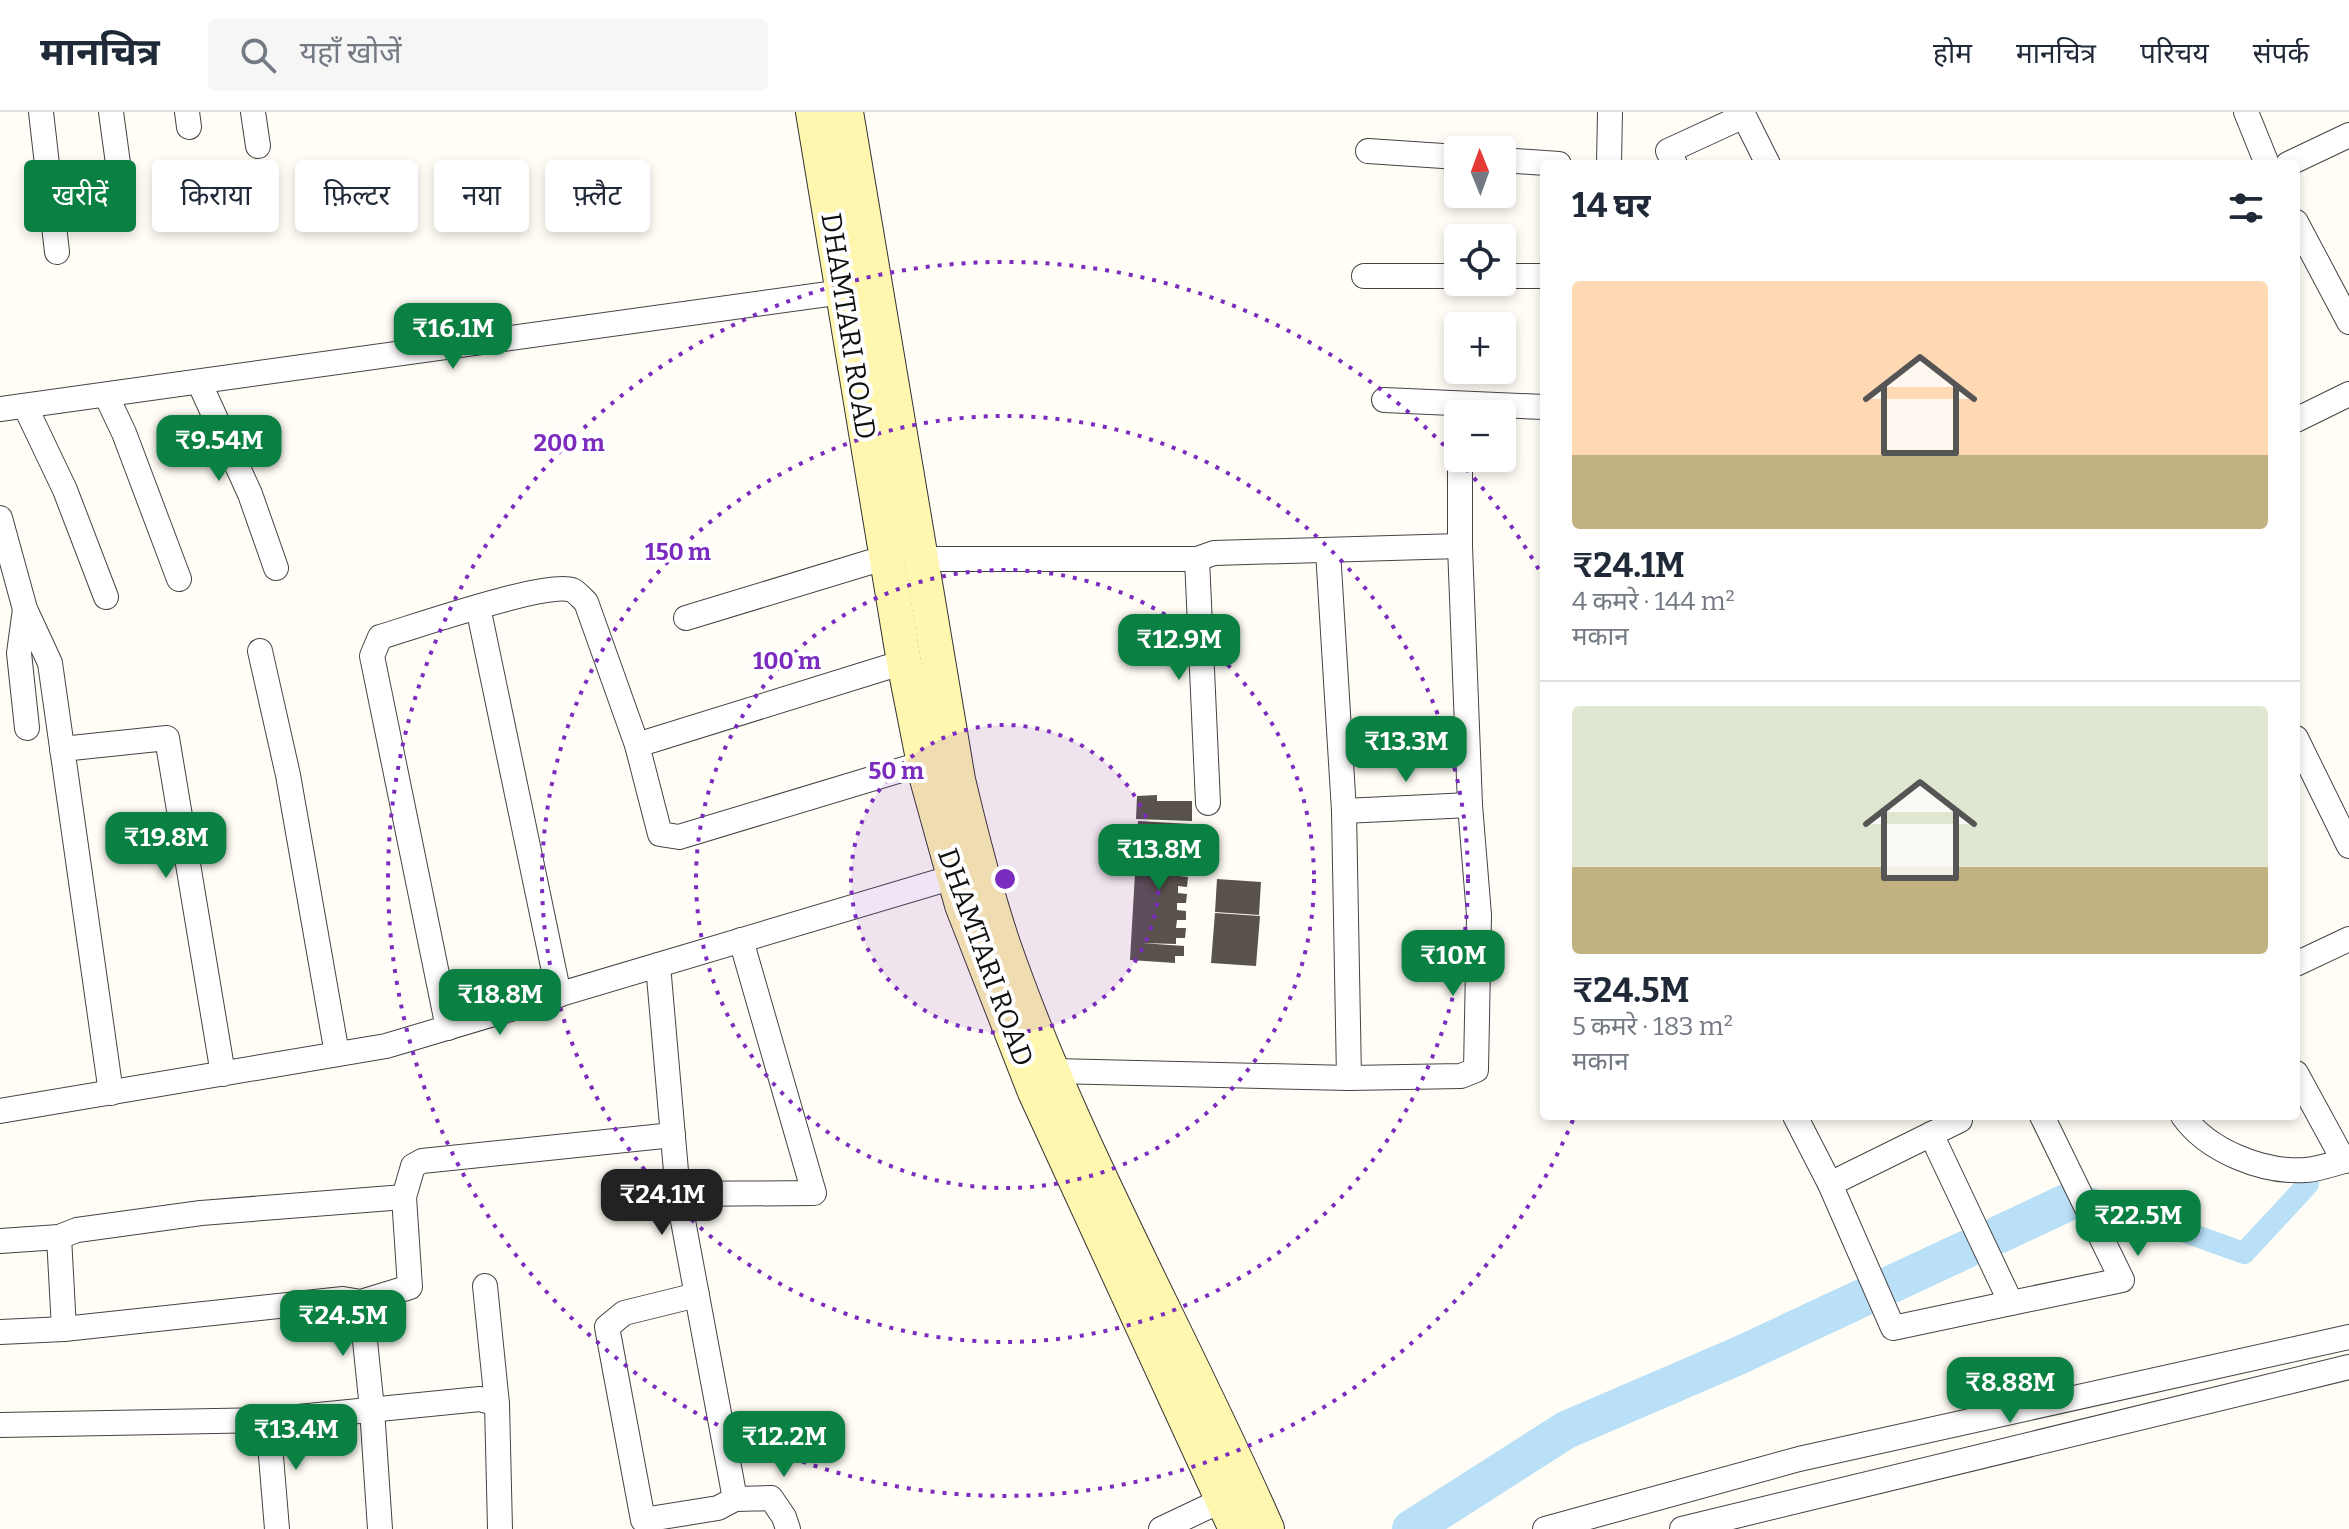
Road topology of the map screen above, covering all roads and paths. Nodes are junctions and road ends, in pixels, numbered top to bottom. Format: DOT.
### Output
graph roads {
  1 [pos="41,112"];
  2 [pos="111,112"];
  3 [pos="253,112"];
  4 [pos="813,112"];
  5 [pos="846,112"];
  6 [pos="1610,112"];
  7 [pos="2246,112"];
  8 [pos="2349,135"];
  9 [pos="258,146"];
  10 [pos="1368,151"];
  11 [pos="1444,156"];
  12 [pos="118,160"];
  13 [pos="1609,160"];
  14 [pos="1673,160"];
  15 [pos="1766,160"];
  16 [pos="2265,160"];
  17 [pos="2296,160"];
  18 [pos="1516,161"];
  19 [pos="1540,163"];
  20 [pos="2300,230"];
  21 [pos="57,252"];
  22 [pos="1364,276"];
  23 [pos="1444,276"];
  24 [pos="1516,276"];
  25 [pos="1540,276"];
  26 [pos="860,290"];
  27 [pos="2349,322"];
  28 [pos="199,382"];
  29 [pos="2349,394"];
  30 [pos="106,395"];
  31 [pos="1384,400"];
  32 [pos="25,406"];
  33 [pos="1444,407"];
  34 [pos="1540,407"];
  35 [pos="1516,408"];
  36 [pos="0,409"];
  37 [pos="2300,418"];
  38 [pos="1460,472"];
  39 [pos="0,518"];
  40 [pos="1460,546"];
  41 [pos="1328,551"];
  42 [pos="904,559"];
  43 [pos="1197,559"];
  44 [pos="276,568"];
  45 [pos="179,579"];
  46 [pos="106,597"];
  47 [pos="478,607"];
  48 [pos="25,609"];
  49 [pos="686,618"];
  50 [pos="260,651"];
  51 [pos="904,662"];
  52 [pos="27,728"];
  53 [pos="637,745"];
  54 [pos="2300,746"];
  55 [pos="62,749"];
  56 [pos="924,763"];
  57 [pos="1208,803"];
  58 [pos="1470,805"];
  59 [pos="1344,811"];
  60 [pos="2349,846"];
  61 [pos="967,873"];
  62 [pos="2349,939"];
  63 [pos="741,940"];
  64 [pos="2300,962"];
  65 [pos="658,965"];
  66 [pos="559,995"];
  67 [pos="448,1028"];
  68 [pos="337,1054"];
  69 [pos="1054,1071"];
  70 [pos="223,1074"];
  71 [pos="1349,1078"];
  72 [pos="2300,1080"];
  73 [pos="111,1093"];
  74 [pos="0,1111"];
  75 [pos="1797,1120"];
  76 [pos="1957,1120"];
  77 [pos="2044,1120"];
  78 [pos="2186,1120"];
  79 [pos="1931,1134"];
  80 [pos="673,1135"];
  81 [pos="2347,1160"];
  82 [pos="1830,1184"];
  83 [pos="678,1194"];
  84 [pos="404,1197"];
  85 [pos="59,1237"];
  86 [pos="0,1241"];
  87 [pos="485,1286"];
  88 [pos="697,1295"];
  89 [pos="361,1302"];
  90 [pos="2011,1303"];
  91 [pos="64,1329"];
  92 [pos="0,1332"];
  93 [pos="2349,1337"];
  94 [pos="2349,1367"];
  95 [pos="497,1404"];
  96 [pos="372,1409"];
  97 [pos="268,1420"];
  98 [pos="0,1425"];
  99 [pos="735,1499"];
  100 [pos="1236,1505"];
  101 [pos="277,1529"];
  102 [pos="380,1529"];
  103 [pos="500,1529"];
  104 [pos="788,1529"];
  105 [pos="1161,1529"];
  106 [pos="1267,1529"];
  107 [pos="1545,1529"];
  108 [pos="1682,1529"];
  1 -- 21 [label="street"];
  2 -- 12 [label="street"];
  3 -- 9 [label="street"];
  4 -- 26 [label="main road, DHAMTARI ROAD"];
  5 -- 26 [label="main road"];
  6 -- 13 [label="street"];
  7 -- 16 [label="street"];
  8 -- 17 [label="street"];
  10 -- 11 [label="street"];
  14 -- 15 [label="street"];
  18 -- 19 [label="street"];
  20 -- 27 [label="street"];
  22 -- 23 [label="street"];
  24 -- 25 [label="street"];
  26 -- 28 [label="street"];
  26 -- 42 [label="main road"];
  28 -- 30 [label="street"];
  28 -- 44 [label="street"];
  29 -- 37 [label="street"];
  30 -- 32 [label="street"];
  30 -- 45 [label="street"];
  31 -- 33 [label="street"];
  32 -- 36 [label="street"];
  32 -- 46 [label="street"];
  34 -- 35 [label="street"];
  38 -- 40 [label="street"];
  39 -- 48 [label="street"];
  40 -- 41 [label="street"];
  40 -- 58 [label="street"];
  41 -- 43 [label="street"];
  41 -- 59 [label="street"];
  42 -- 43 [label="street"];
  42 -- 49 [label="street"];
  42 -- 51 [label="main road, DHAMTARI ROAD"];
  42 -- 61 [label="main road"];
  43 -- 57 [label="street"];
  47 -- 53 [label="street"];
  47 -- 66 [label="street"];
  47 -- 67 [label="street"];
  48 -- 52 [label="street"];
  48 -- 55 [label="street"];
  50 -- 68 [label="street"];
  51 -- 53 [label="street"];
  51 -- 56 [label="main road, DHAMTARI ROAD"];
  53 -- 56 [label="street"];
  54 -- 60 [label="street"];
  55 -- 70 [label="street"];
  55 -- 73 [label="street"];
  56 -- 61 [label="main road, DHAMTARI ROAD"];
  58 -- 59 [label="street"];
  58 -- 71 [label="street"];
  59 -- 71 [label="street"];
  61 -- 63 [label="street"];
  61 -- 69 [label="main road"];
  61 -- 100 [label="main road, DHAMTARI ROAD"];
  62 -- 64 [label="street"];
  63 -- 65 [label="street"];
  63 -- 83 [label="street"];
  65 -- 66 [label="street"];
  65 -- 80 [label="street"];
  66 -- 67 [label="street"];
  67 -- 68 [label="street"];
  68 -- 70 [label="street"];
  69 -- 71 [label="street"];
  69 -- 100 [label="main road"];
  70 -- 73 [label="street"];
  72 -- 81 [label="street"];
  73 -- 74 [label="street"];
  75 -- 82 [label="street"];
  76 -- 79 [label="street"];
  77 -- 90 [label="street"];
  78 -- 81 [label="street"];
  79 -- 82 [label="street"];
  79 -- 90 [label="street"];
  80 -- 83 [label="street"];
  80 -- 84 [label="street"];
  82 -- 90 [label="street"];
  83 -- 88 [label="street"];
  84 -- 85 [label="street"];
  84 -- 89 [label="street"];
  85 -- 86 [label="street"];
  85 -- 91 [label="street"];
  87 -- 95 [label="street"];
  88 -- 99 [label="street"];
  88 -- 99 [label="street"];
  89 -- 91 [label="street"];
  89 -- 96 [label="street"];
  91 -- 92 [label="street"];
  93 -- 107 [label="street"];
  94 -- 108 [label="street"];
  95 -- 96 [label="street"];
  95 -- 103 [label="street"];
  96 -- 97 [label="street"];
  96 -- 102 [label="street"];
  97 -- 98 [label="street"];
  97 -- 101 [label="street"];
  99 -- 104 [label="street"];
  100 -- 105 [label="street"];
  100 -- 106 [label="main road"];
}
